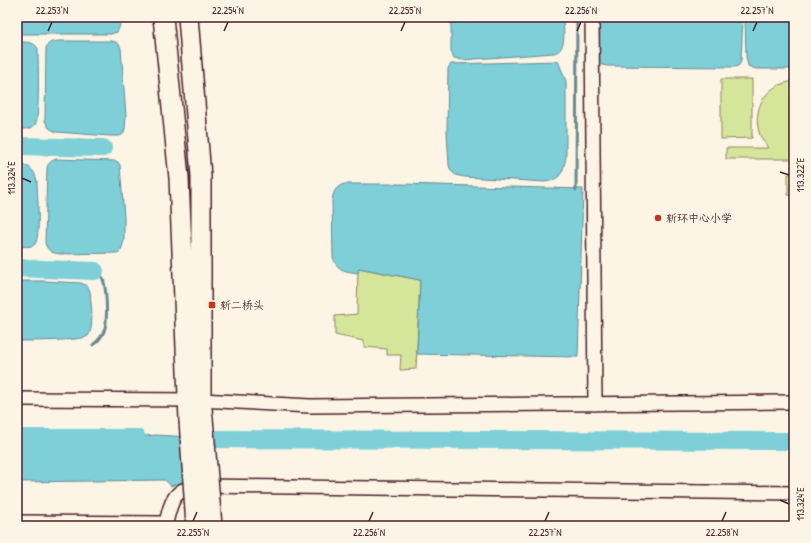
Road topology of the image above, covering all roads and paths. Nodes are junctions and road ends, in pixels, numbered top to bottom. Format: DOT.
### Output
graph roads {
  1 [pos="163,17"];
  2 [pos="188,17"];
  3 [pos="592,17"];
  4 [pos="17,399"];
  5 [pos="194,400"];
  6 [pos="794,402"];
  7 [pos="595,404"];
  8 [pos="196,419"];
  9 [pos="794,493"];
  10 [pos="17,522"];
  11 [pos="196,526"];
  12 [pos="212,526"];
  1 -- 5 [label="highway"];
  2 -- 5 [label="highway"];
  3 -- 7 [label="street"];
  4 -- 5 [label="street"];
  5 -- 7 [label="street"];
  5 -- 8 [label="highway"];
  6 -- 7 [label="street"];
  8 -- 11 [label="highway, bridge"];
  8 -- 12 [label="highway, bridge"];
  9 -- 10 [label="street"];
}
